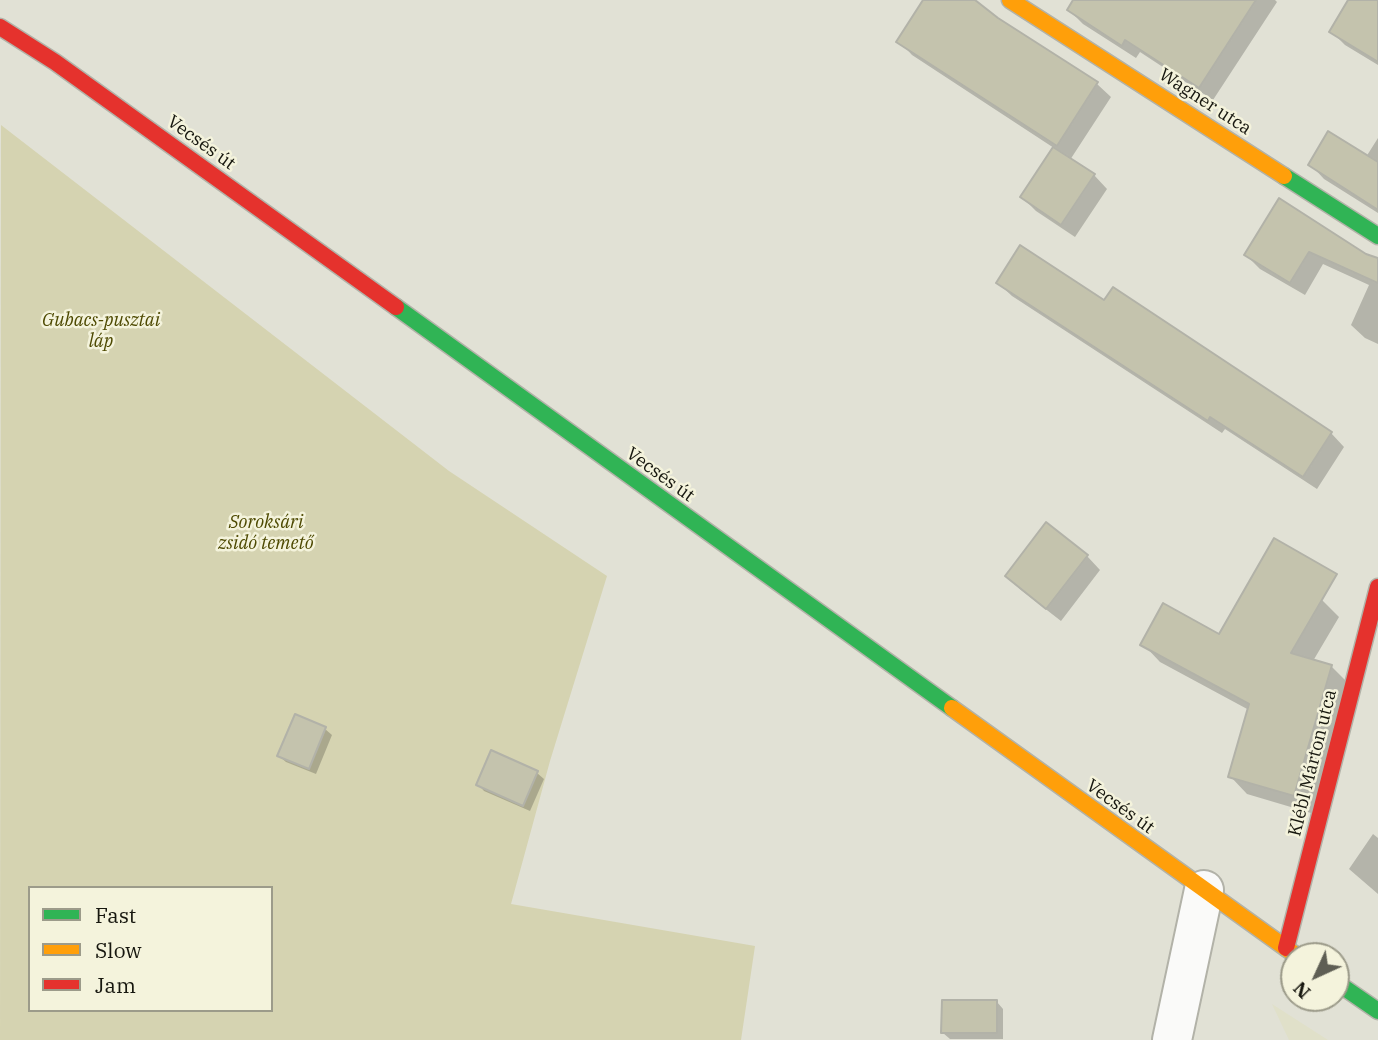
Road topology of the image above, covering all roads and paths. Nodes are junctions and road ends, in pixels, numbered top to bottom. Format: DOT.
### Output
graph roads {
  1 [pos="1010,0"];
  2 [pos="0,27"];
  3 [pos="1378,236"];
  4 [pos="1378,587"];
  5 [pos="1204,890"];
  6 [pos="1293,942"];
  7 [pos="1280,944"];
  8 [pos="1350,992"];
  9 [pos="1378,1011"];
  10 [pos="1172,1040"];
  1 -- 3 [label="street, Wagner utca"];
  2 -- 5 [label="street, Vecsés út"];
  4 -- 6 [label="street, Klébl Márton utca"];
  5 -- 7 [label="street, Vecsés út"];
  5 -- 10 [label="street"];
  8 -- 9 [label="street"];
}
